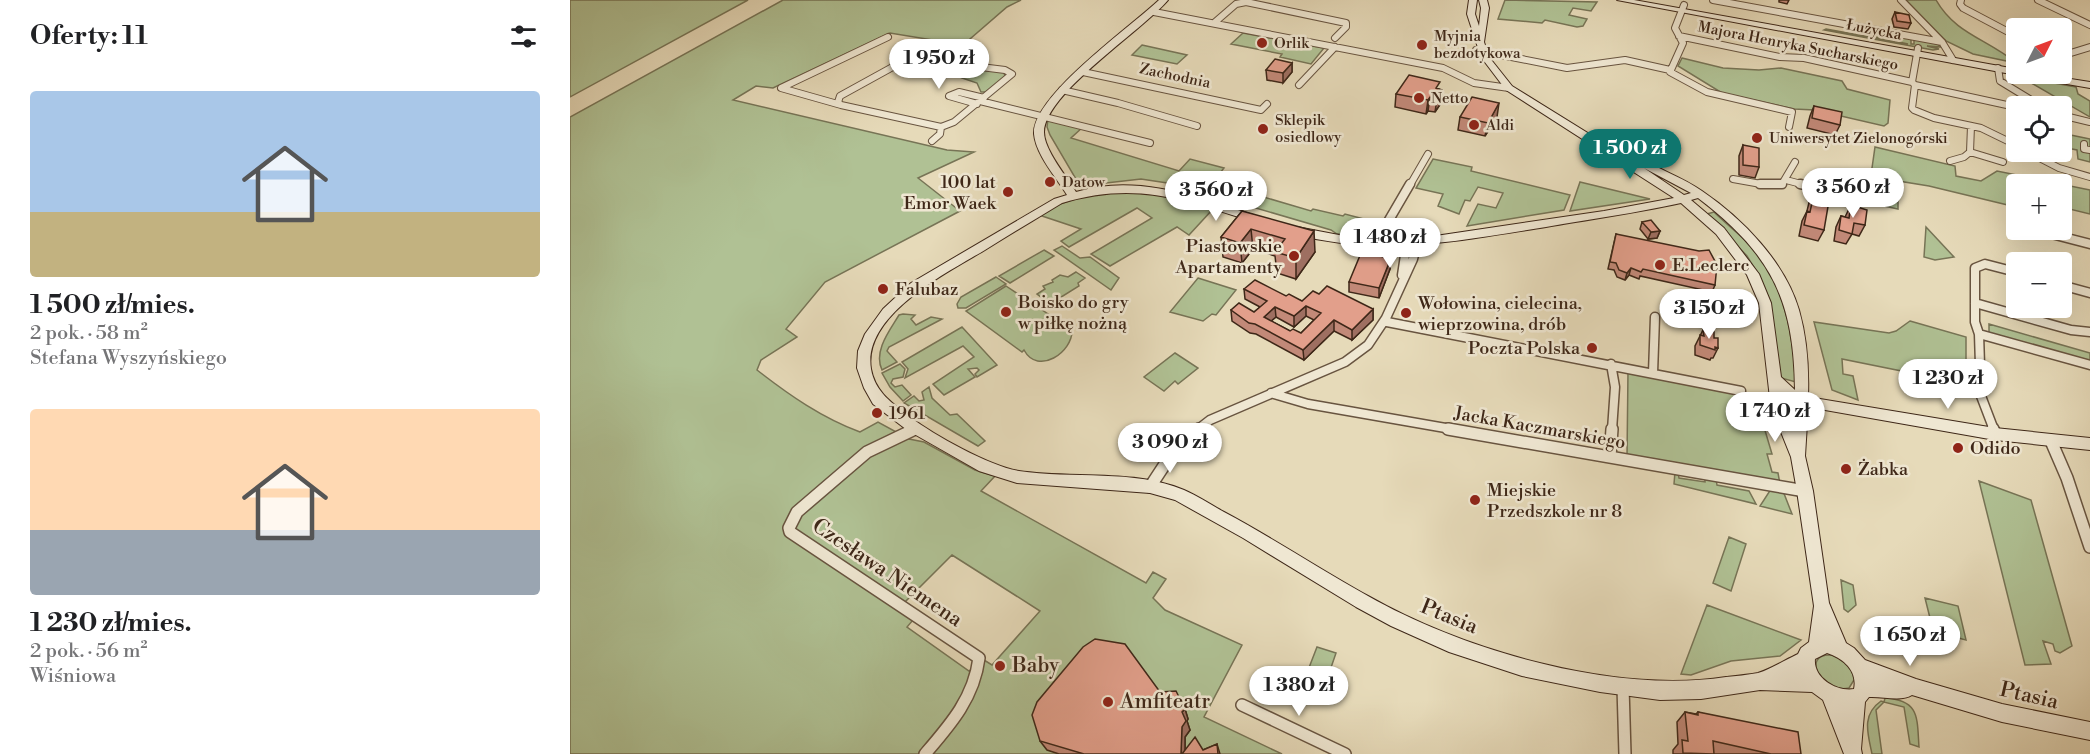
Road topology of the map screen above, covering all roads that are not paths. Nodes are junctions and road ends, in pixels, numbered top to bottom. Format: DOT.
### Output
graph roads {
  1 [pos="1164,0"];
  2 [pos="1621,0"];
  3 [pos="1655,0"];
  4 [pos="1713,0"];
  5 [pos="1901,0"];
  6 [pos="1961,0"];
  7 [pos="2038,0"];
  8 [pos="1470,3"];
  9 [pos="1486,3"];
  10 [pos="1684,7"];
  11 [pos="1154,12"];
  12 [pos="1214,23"];
  13 [pos="2090,25"];
  14 [pos="2006,31"];
  15 [pos="888,36"];
  16 [pos="1679,36"];
  17 [pos="1335,38"];
  18 [pos="1942,42"];
  19 [pos="1335,47"];
  20 [pos="1480,47"];
  21 [pos="2090,47"];
  22 [pos="1918,51"];
  23 [pos="2072,53"];
  24 [pos="1952,57"];
  25 [pos="2006,65"];
  26 [pos="1671,69"];
  27 [pos="2001,69"];
  28 [pos="2006,70"];
  29 [pos="1083,72"];
  30 [pos="2072,78"];
  31 [pos="2090,80"];
  32 [pos="2072,81"];
  33 [pos="1914,83"];
  34 [pos="1299,85"];
  35 [pos="2090,85"];
  36 [pos="1509,88"];
  37 [pos="1062,90"];
  38 [pos="2022,96"];
  39 [pos="981,101"];
  40 [pos="1267,104"];
  41 [pos="841,105"];
  42 [pos="2006,105"];
  43 [pos="1043,115"];
  44 [pos="2072,118"];
  45 [pos="2090,122"];
  46 [pos="1197,126"];
  47 [pos="1971,126"];
  48 [pos="941,127"];
  49 [pos="1789,127"];
  50 [pos="1592,139"];
  51 [pos="2006,140"];
  52 [pos="932,141"];
  53 [pos="1150,143"];
  54 [pos="2084,144"];
  55 [pos="2090,150"];
  56 [pos="1970,152"];
  57 [pos="1428,154"];
  58 [pos="2090,156"];
  59 [pos="1950,161"];
  60 [pos="1795,162"];
  61 [pos="2003,162"];
  62 [pos="2047,162"];
  63 [pos="2090,177"];
  64 [pos="1732,179"];
  65 [pos="1675,180"];
  66 [pos="1782,182"];
  67 [pos="1805,185"];
  68 [pos="1700,194"];
  69 [pos="1073,195"];
  70 [pos="1683,199"];
  71 [pos="1715,207"];
  72 [pos="1268,223"];
  73 [pos="1290,230"];
  74 [pos="2072,239"];
  75 [pos="1417,243"];
  76 [pos="1375,244"];
  77 [pos="1402,244"];
  78 [pos="2090,244"];
  79 [pos="2006,270"];
  80 [pos="1400,286"];
  81 [pos="2072,288"];
  82 [pos="2090,293"];
  83 [pos="1975,303"];
  84 [pos="1655,317"];
  85 [pos="1387,322"];
  86 [pos="2090,332"];
  87 [pos="1979,334"];
  88 [pos="1611,364"];
  89 [pos="2090,365"];
  90 [pos="1653,373"];
  91 [pos="1776,380"];
  92 [pos="1741,391"];
  93 [pos="1271,393"];
  94 [pos="1803,401"];
  95 [pos="1783,417"];
  96 [pos="916,428"];
  97 [pos="1995,434"];
  98 [pos="2051,441"];
  99 [pos="2090,444"];
  100 [pos="1610,457"];
  101 [pos="1798,457"];
  102 [pos="1150,487"];
  103 [pos="1805,491"];
  104 [pos="2090,548"];
  105 [pos="1821,603"];
  106 [pos="1817,646"];
  107 [pos="1839,648"];
  108 [pos="1805,660"];
  109 [pos="1861,667"];
  110 [pos="1760,681"];
  111 [pos="1814,683"];
  112 [pos="1623,687"];
  113 [pos="1925,692"];
  114 [pos="1861,693"];
  115 [pos="1830,696"];
  116 [pos="1242,705"];
  117 [pos="2090,731"];
  118 [pos="925,754"];
  119 [pos="1345,754"];
  120 [pos="1626,754"];
  121 [pos="1853,754"];
  1 -- 11 [label="street"];
  2 -- 10 [label="street, Łużycka"];
  3 -- 10 [label="street, Łużycka"];
  4 -- 18 [label="street"];
  5 -- 18 [label="street"];
  6 -- 14 [label="street"];
  7 -- 13 [label="street"];
  8 -- 20 [label="street"];
  9 -- 20 [label="street"];
  10 -- 16 [label="street"];
  10 -- 22 [label="street, Łużycka"];
  11 -- 12 [label="street"];
  11 -- 29 [label="street"];
  12 -- 17 [label="street"];
  12 -- 19 [label="street"];
  15 -- 41 [label="street"];
  16 -- 26 [label="street"];
  16 -- 33 [label="street, Majora Henryka Sucharskiego"];
  18 -- 24 [label="street"];
  19 -- 34 [label="street"];
  19 -- 36 [label="street"];
  20 -- 26 [label="street"];
  20 -- 36 [label="street"];
  21 -- 23 [label="street"];
  22 -- 24 [label="street, Łużycka"];
  22 -- 33 [label="street"];
  24 -- 25 [label="street, Łużycka"];
  24 -- 27 [label="street, Łużycka"];
  26 -- 49 [label="street"];
  27 -- 28 [label="street, Łużycka"];
  27 -- 38 [label="street"];
  29 -- 37 [label="street"];
  29 -- 40 [label="street, Zachodnia"];
  30 -- 31 [label="street"];
  32 -- 35 [label="street"];
  33 -- 42 [label="street, Majora Henryka Sucharskiego"];
  33 -- 47 [label="street"];
  36 -- 50 [label="street"];
  37 -- 43 [label="street"];
  37 -- 46 [label="street"];
  39 -- 41 [label="street"];
  39 -- 43 [label="street"];
  39 -- 48 [label="street"];
  41 -- 48 [label="street"];
  43 -- 53 [label="street"];
  43 -- 69 [label="street"];
  44 -- 45 [label="street"];
  47 -- 51 [label="street"];
  47 -- 56 [label="street"];
  48 -- 52 [label="street"];
  50 -- 65 [label="street"];
  50 -- 70 [label="street"];
  54 -- 55 [label="street"];
  55 -- 58 [label="street"];
  56 -- 59 [label="street"];
  56 -- 61 [label="street"];
  57 -- 76 [label="street"];
  60 -- 66 [label="street"];
  62 -- 63 [label="street"];
  64 -- 66 [label="street"];
  65 -- 68 [label="street"];
  65 -- 70 [label="street"];
  66 -- 67 [label="street"];
  68 -- 70 [label="street"];
  68 -- 71 [label="street"];
  69 -- 72 [label="street, Ptasia"];
  69 -- 96 [label="street, Ptasia"];
  70 -- 71 [label="street"];
  70 -- 75 [label="street"];
  70 -- 91 [label="street"];
  71 -- 94 [label="street"];
  73 -- 76 [label="street"];
  74 -- 78 [label="street"];
  75 -- 77 [label="street"];
  75 -- 80 [label="street"];
  76 -- 77 [label="street"];
  77 -- 80 [label="street"];
  79 -- 83 [label="street"];
  80 -- 85 [label="street"];
  81 -- 82 [label="street"];
  83 -- 86 [label="street"];
  83 -- 87 [label="street"];
  84 -- 90 [label="street"];
  85 -- 88 [label="street"];
  85 -- 93 [label="street"];
  87 -- 89 [label="street"];
  87 -- 97 [label="street"];
  88 -- 90 [label="street"];
  88 -- 100 [label="street"];
  90 -- 92 [label="street"];
  91 -- 94 [label="street"];
  91 -- 95 [label="street"];
  93 -- 100 [label="street, Jacka Kaczmarskiego"];
  93 -- 102 [label="street"];
  94 -- 95 [label="street"];
  94 -- 97 [label="street"];
  94 -- 101 [label="street"];
  95 -- 101 [label="street"];
  96 -- 102 [label="street, Ptasia"];
  96 -- 118 [label="street, Czesława Niemena"];
  97 -- 98 [label="street"];
  98 -- 99 [label="street"];
  98 -- 104 [label="street"];
  100 -- 103 [label="street, Jacka Kaczmarskiego"];
  101 -- 103 [label="street"];
  102 -- 112 [label="street, Ptasia"];
  103 -- 105 [label="street"];
  105 -- 106 [label="street"];
  105 -- 107 [label="street"];
  106 -- 107 [label="street"];
  106 -- 108 [label="street"];
  107 -- 109 [label="street"];
  108 -- 110 [label="street, Ptasia"];
  108 -- 111 [label="street"];
  109 -- 113 [label="street, Ptasia"];
  109 -- 114 [label="street"];
  110 -- 111 [label="street, Ptasia"];
  110 -- 112 [label="street, Ptasia"];
  111 -- 115 [label="street"];
  112 -- 120 [label="street"];
  113 -- 114 [label="street, Ptasia"];
  113 -- 117 [label="street, Ptasia"];
  114 -- 115 [label="street"];
  114 -- 121 [label="street"];
  115 -- 121 [label="street"];
  116 -- 119 [label="street"];
}
